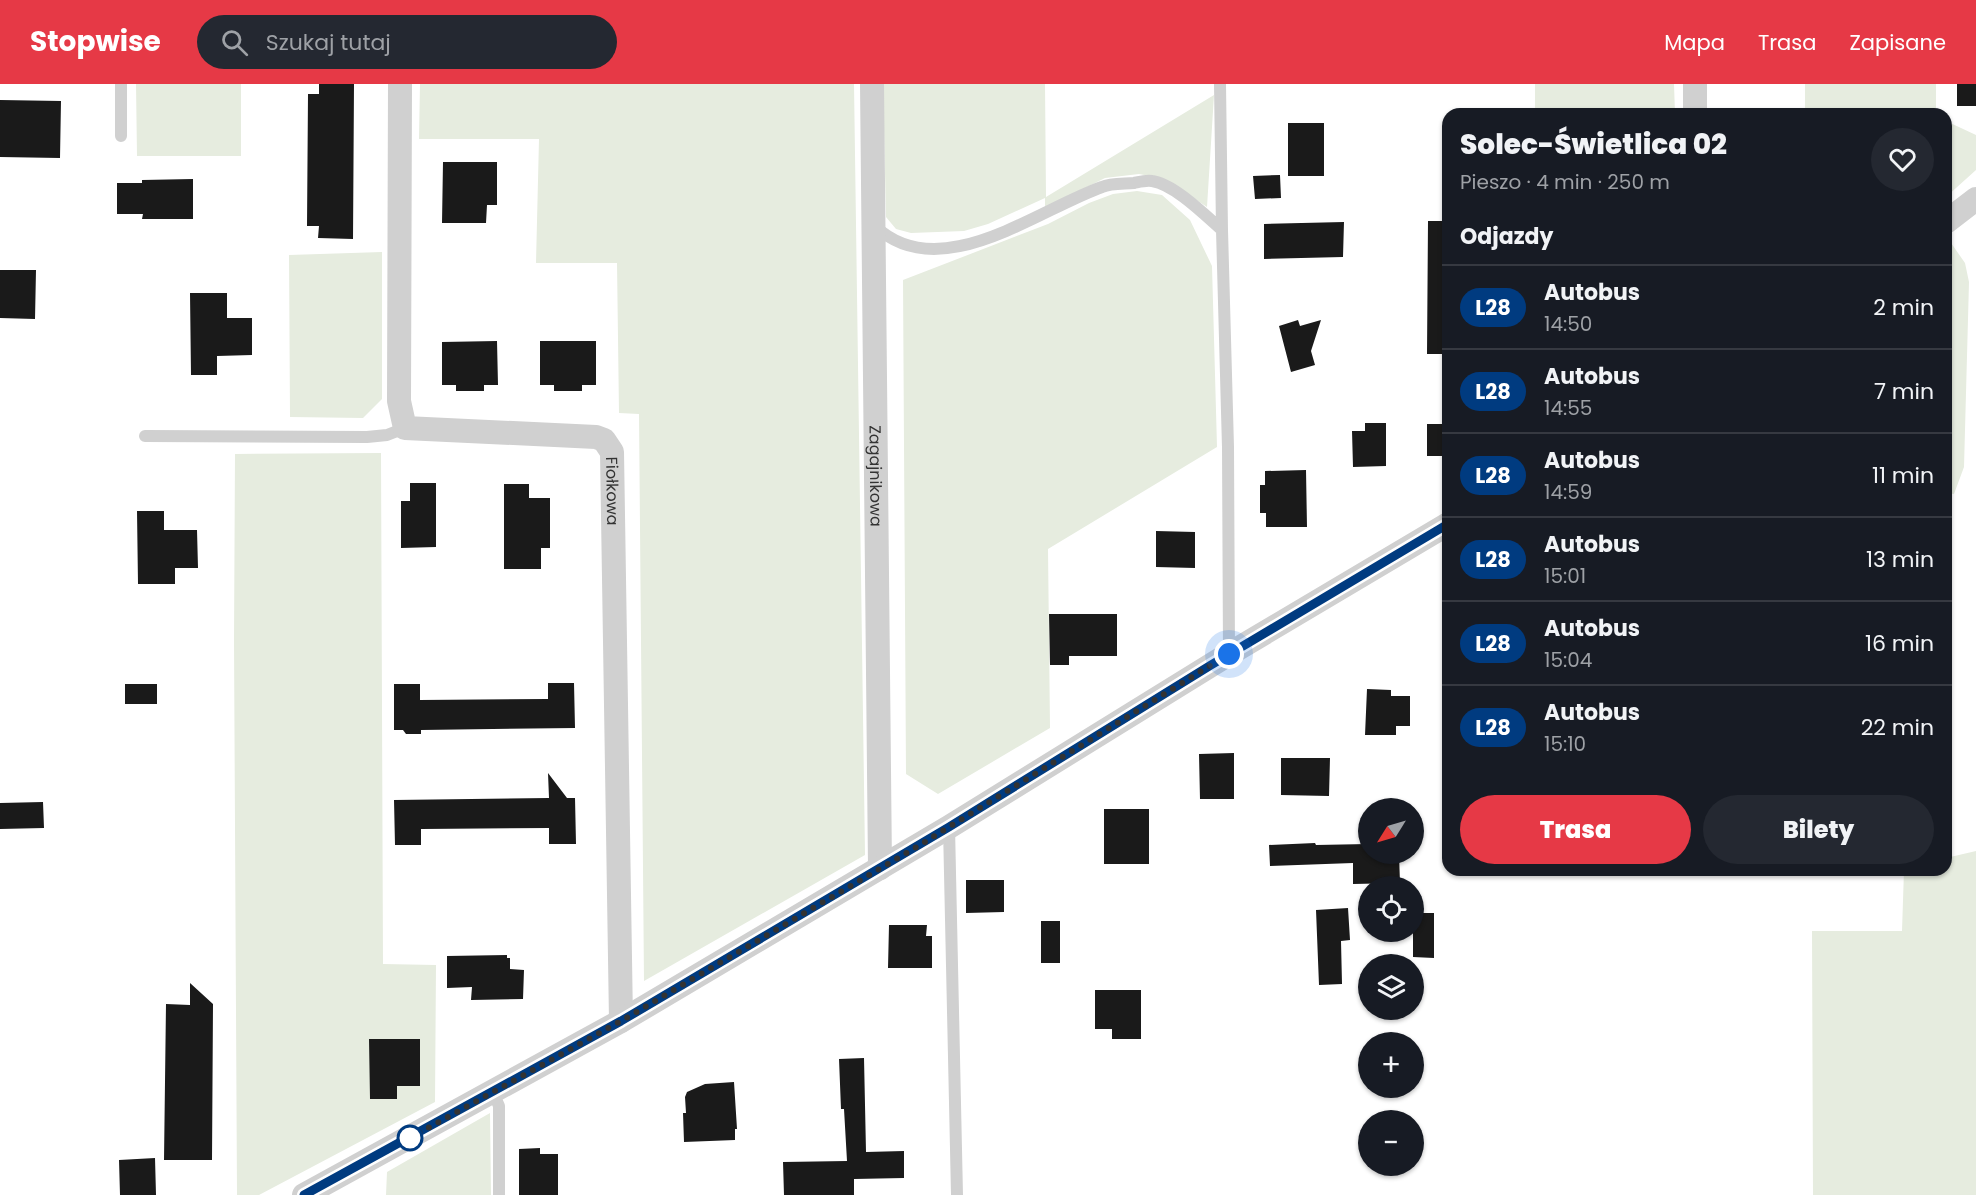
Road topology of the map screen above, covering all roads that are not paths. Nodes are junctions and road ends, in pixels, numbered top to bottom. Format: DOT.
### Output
graph roads {
  1 [pos="121,84"];
  2 [pos="400,84"];
  3 [pos="872,84"];
  4 [pos="1220,84"];
  5 [pos="1695,84"];
  6 [pos="1695,108"];
  7 [pos="121,136"];
  8 [pos="1976,199"];
  9 [pos="1952,217"];
  10 [pos="874,226"];
  11 [pos="1222,230"];
  12 [pos="405,428"];
  13 [pos="145,436"];
  14 [pos="1442,528"];
  15 [pos="1229,654"];
  16 [pos="949,827"];
  17 [pos="880,868"];
  18 [pos="621,1021"];
  19 [pos="493,1092"];
  20 [pos="304,1195"];
  21 [pos="499,1195"];
  22 [pos="957,1195"];
  1 -- 7 [label="lane"];
  2 -- 12 [label="street"];
  3 -- 10 [label="street, Zagajnikowa"];
  4 -- 11 [label="lane"];
  5 -- 6 [label="street"];
  8 -- 9 [label="street"];
  10 -- 11 [label="lane"];
  10 -- 17 [label="street, Zagajnikowa"];
  11 -- 15 [label="lane"];
  12 -- 13 [label="lane"];
  12 -- 18 [label="street, Fiołkowa"];
  14 -- 15 [label="street"];
  15 -- 16 [label="street"];
  16 -- 17 [label="street"];
  16 -- 22 [label="lane"];
  17 -- 18 [label="street"];
  18 -- 19 [label="street"];
  19 -- 20 [label="street"];
  19 -- 21 [label="lane"];
}
